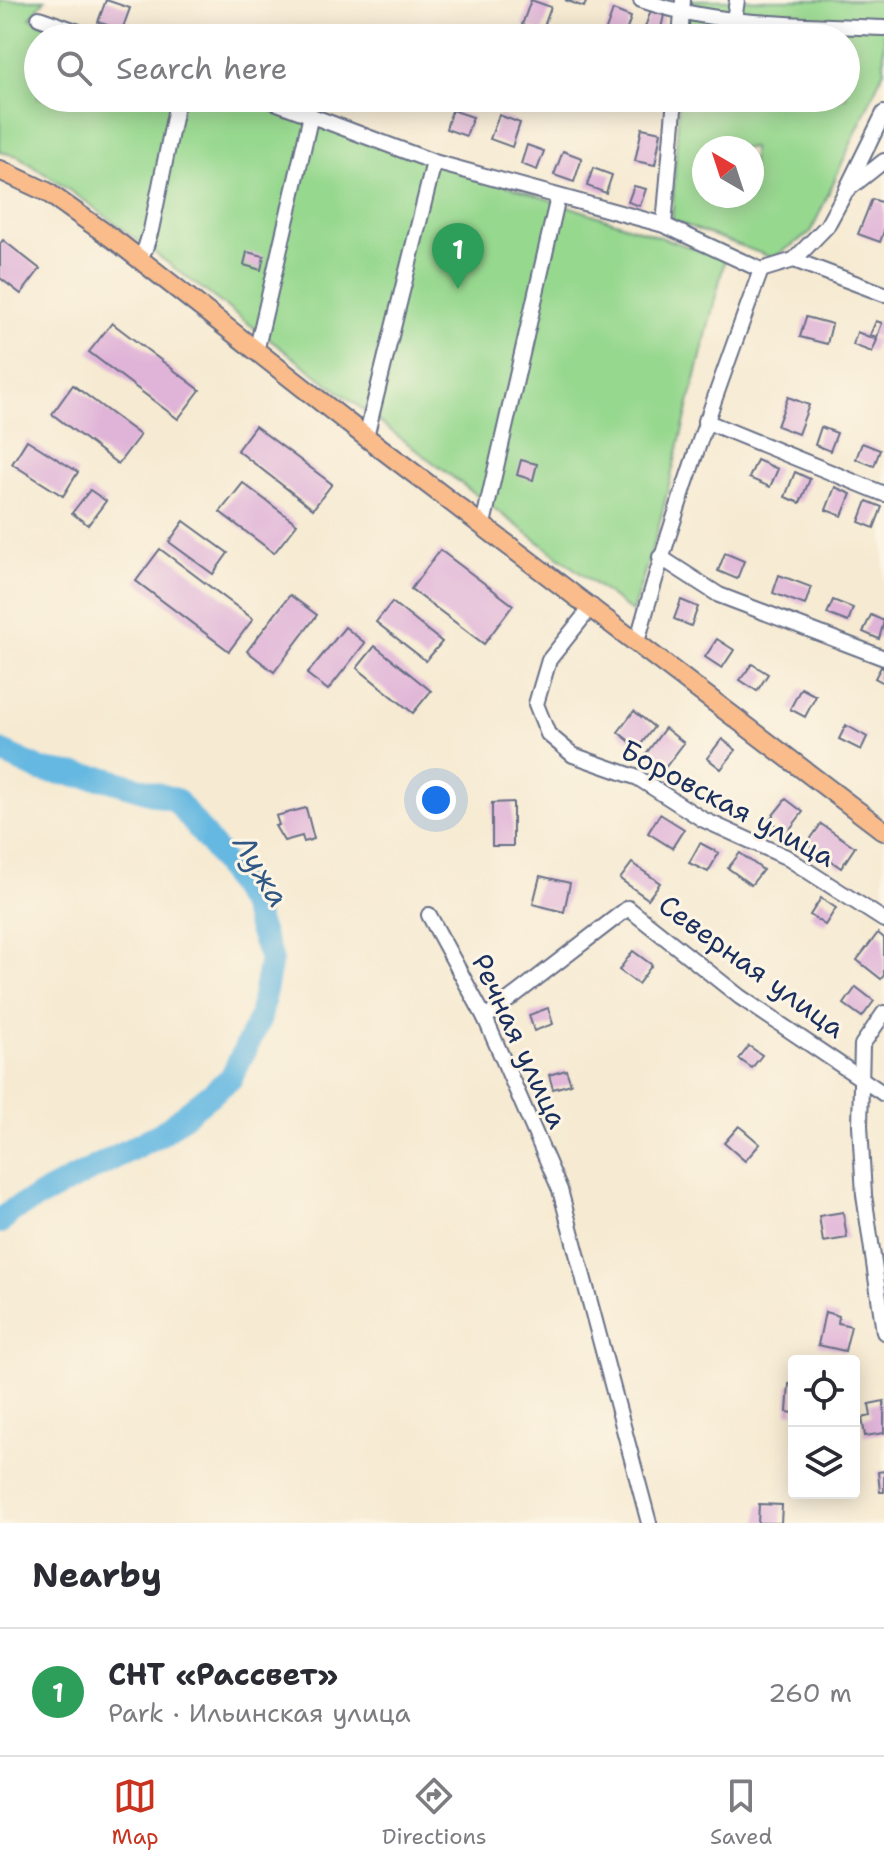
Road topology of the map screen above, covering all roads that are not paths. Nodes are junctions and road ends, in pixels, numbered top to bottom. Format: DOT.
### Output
graph roads {
  1 [pos="641,0"];
  2 [pos="737,0"];
  3 [pos="682,7"];
  4 [pos="39,18"];
  5 [pos="734,20"];
  6 [pos="56,24"];
  7 [pos="809,24"];
  8 [pos="860,27"];
  9 [pos="884,28"];
  10 [pos="175,112"];
  11 [pos="303,112"];
  12 [pos="674,112"];
  13 [pos="884,113"];
  14 [pos="311,115"];
  15 [pos="884,161"];
  16 [pos="434,162"];
  17 [pos="0,170"];
  18 [pos="846,191"];
  19 [pos="558,197"];
  20 [pos="664,225"];
  21 [pos="138,257"];
  22 [pos="794,260"];
  23 [pos="761,270"];
  24 [pos="884,294"];
  25 [pos="256,352"];
  26 [pos="705,421"];
  27 [pos="366,437"];
  28 [pos="884,494"];
  29 [pos="483,524"];
  30 [pos="660,557"];
  31 [pos="592,606"];
  32 [pos="637,642"];
  33 [pos="884,658"];
  34 [pos="884,831"];
  35 [pos="429,915"];
  36 [pos="884,920"];
  37 [pos="884,1013"];
  38 [pos="485,1018"];
  39 [pos="862,1076"];
  40 [pos="884,1094"];
  41 [pos="884,1332"];
  42 [pos="649,1523"];
  1 -- 3 [label="street"];
  2 -- 5 [label="street"];
  3 -- 5 [label="street"];
  4 -- 6 [label="street"];
  5 -- 7 [label="street"];
  8 -- 9 [label="street"];
  10 -- 21 [label="street"];
  11 -- 14 [label="street"];
  12 -- 20 [label="street"];
  13 -- 18 [label="street"];
  14 -- 16 [label="street"];
  14 -- 25 [label="street"];
  15 -- 18 [label="street"];
  16 -- 19 [label="street"];
  16 -- 27 [label="street"];
  17 -- 21 [label="main road"];
  18 -- 22 [label="street"];
  19 -- 20 [label="street"];
  19 -- 29 [label="street"];
  20 -- 23 [label="street"];
  21 -- 25 [label="main road"];
  22 -- 23 [label="street"];
  22 -- 24 [label="street"];
  23 -- 26 [label="street"];
  25 -- 27 [label="main road"];
  26 -- 28 [label="street"];
  26 -- 30 [label="street"];
  27 -- 29 [label="main road"];
  29 -- 31 [label="main road"];
  30 -- 32 [label="street"];
  30 -- 33 [label="street"];
  31 -- 32 [label="main road"];
  31 -- 36 [label="street, Боровская улица"];
  32 -- 34 [label="main road"];
  35 -- 38 [label="street, Речная улица"];
  37 -- 39 [label="street"];
  38 -- 39 [label="street, Северная улица"];
  38 -- 42 [label="street, Речная улица"];
  39 -- 40 [label="street, Северная улица"];
  39 -- 41 [label="street"];
}
